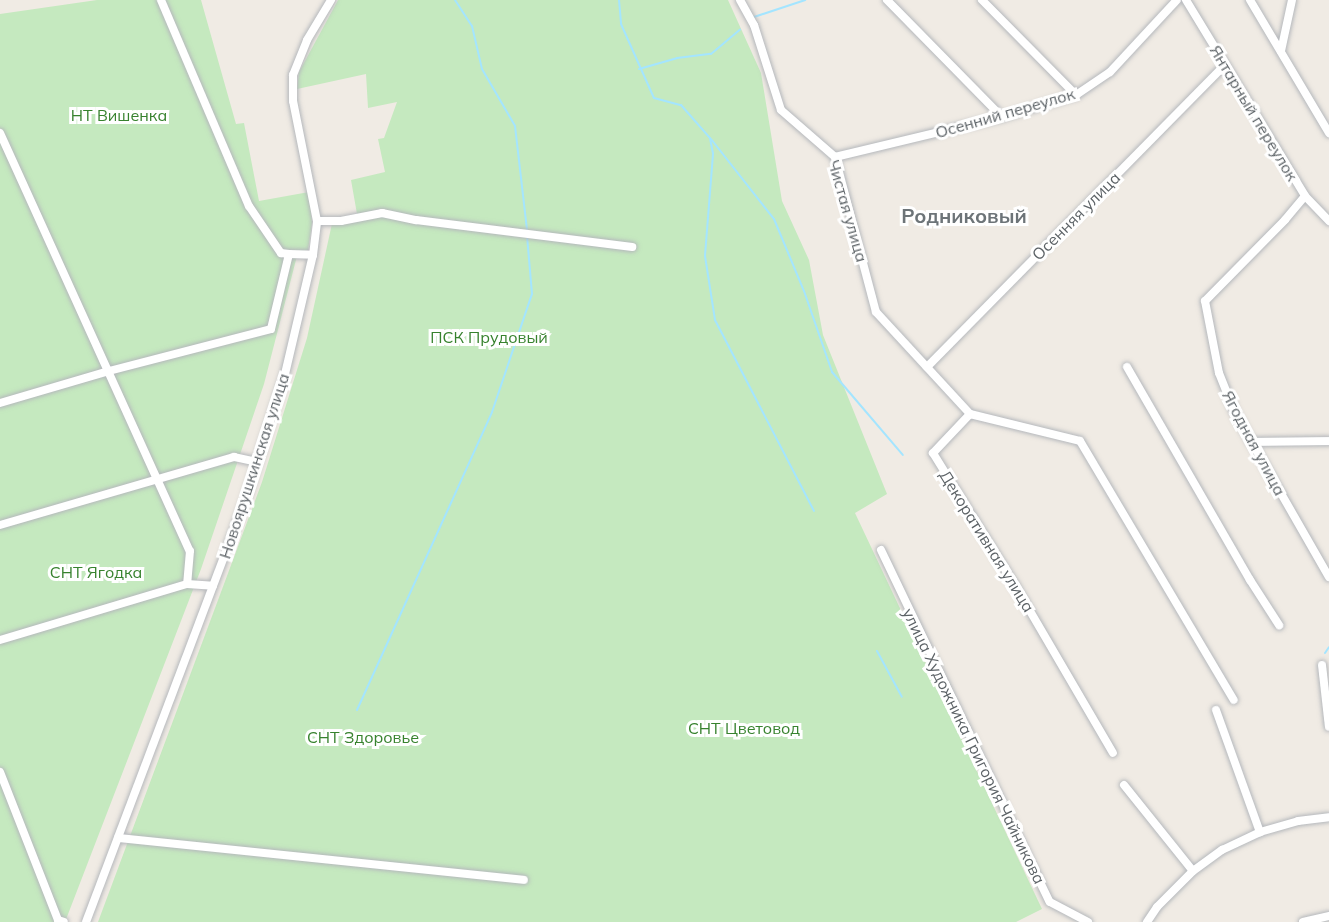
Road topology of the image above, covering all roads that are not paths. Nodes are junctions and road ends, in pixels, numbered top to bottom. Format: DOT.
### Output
graph roads {
  1 [pos="161,0"];
  2 [pos="331,0"];
  3 [pos="740,0"];
  4 [pos="887,0"];
  5 [pos="982,0"];
  6 [pos="1177,0"];
  7 [pos="1186,0"];
  8 [pos="1250,0"];
  9 [pos="1293,0"];
  10 [pos="1281,51"];
  11 [pos="1225,65"];
  12 [pos="1076,95"];
  13 [pos="1002,117"];
  14 [pos="0,133"];
  15 [pos="1329,133"];
  16 [pos="835,157"];
  17 [pos="1305,196"];
  18 [pos="317,221"];
  19 [pos="1329,221"];
  20 [pos="632,247"];
  21 [pos="289,254"];
  22 [pos="313,255"];
  23 [pos="927,367"];
  24 [pos="1127,368"];
  25 [pos="109,371"];
  26 [pos="0,403"];
  27 [pos="970,414"];
  28 [pos="1329,441"];
  29 [pos="1251,442"];
  30 [pos="257,462"];
  31 [pos="158,478"];
  32 [pos="0,525"];
  33 [pos="881,550"];
  34 [pos="1329,577"];
  35 [pos="187,584"];
  36 [pos="213,586"];
  37 [pos="1279,625"];
  38 [pos="0,640"];
  39 [pos="1322,665"];
  40 [pos="1234,700"];
  41 [pos="1216,710"];
  42 [pos="1329,727"];
  43 [pos="1113,753"];
  44 [pos="0,772"];
  45 [pos="1124,785"];
  46 [pos="1329,817"];
  47 [pos="1260,832"];
  48 [pos="118,838"];
  49 [pos="1193,871"];
  50 [pos="524,880"];
  51 [pos="1329,916"];
  52 [pos="59,921"];
  53 [pos="86,922"];
  54 [pos="1088,922"];
  55 [pos="1147,922"];
  56 [pos="1303,922"];
  1 -- 21 [label="street"];
  2 -- 18 [label="street, Новоярушкинская улица"];
  3 -- 16 [label="street, Чистая улица"];
  4 -- 13 [label="street"];
  5 -- 12 [label="street"];
  6 -- 12 [label="street, Осенний переулок"];
  7 -- 11 [label="street, Янтарный переулок"];
  8 -- 10 [label="street"];
  9 -- 10 [label="street"];
  10 -- 15 [label="street"];
  11 -- 17 [label="street, Янтарный переулок"];
  11 -- 23 [label="street, Осенняя улица"];
  12 -- 13 [label="street, Осенний переулок"];
  13 -- 16 [label="street, Осенний переулок"];
  14 -- 25 [label="street"];
  16 -- 23 [label="street, Чистая улица"];
  17 -- 19 [label="street, Янтарный переулок"];
  17 -- 29 [label="street, Ягодная улица"];
  18 -- 20 [label="street"];
  18 -- 22 [label="street, Новоярушкинская улица"];
  21 -- 22 [label="street"];
  21 -- 25 [label="street"];
  22 -- 30 [label="street, Новоярушкинская улица"];
  23 -- 27 [label="street, Чистая улица"];
  24 -- 37 [label="street"];
  25 -- 26 [label="street"];
  25 -- 31 [label="street"];
  27 -- 40 [label="street"];
  27 -- 43 [label="street, Декоративная улица"];
  28 -- 29 [label="street"];
  29 -- 34 [label="street, Ягодная улица"];
  30 -- 31 [label="street"];
  30 -- 36 [label="street, Новоярушкинская улица"];
  31 -- 32 [label="street"];
  31 -- 35 [label="street"];
  33 -- 54 [label="street, улица Художника Григория Чайникова"];
  35 -- 36 [label="street"];
  35 -- 38 [label="street"];
  36 -- 48 [label="street, Новоярушкинская улица"];
  39 -- 42 [label="street"];
  41 -- 47 [label="street"];
  44 -- 52 [label="street"];
  45 -- 49 [label="street"];
  46 -- 47 [label="street"];
  47 -- 49 [label="street"];
  48 -- 50 [label="street"];
  48 -- 53 [label="street, Новоярушкинская улица"];
  49 -- 55 [label="street"];
  51 -- 56 [label="street"];
}
